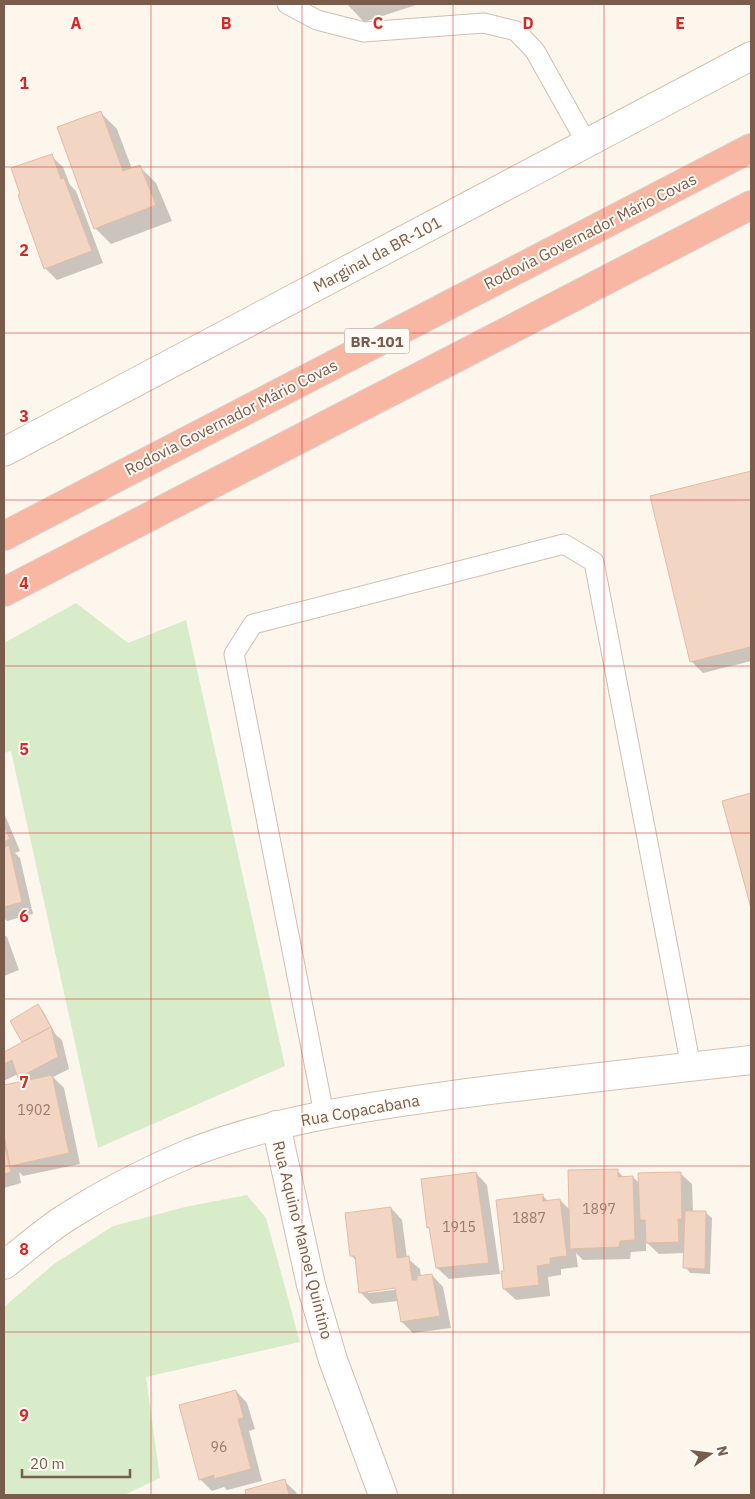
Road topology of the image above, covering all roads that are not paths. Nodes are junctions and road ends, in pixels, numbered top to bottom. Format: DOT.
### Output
graph roads {
  1 [pos="287,4"];
  2 [pos="751,56"];
  3 [pos="586,142"];
  4 [pos="751,148"];
  5 [pos="751,206"];
  6 [pos="4,452"];
  7 [pos="4,536"];
  8 [pos="4,592"];
  9 [pos="751,1060"];
  10 [pos="691,1067"];
  11 [pos="324,1114"];
  12 [pos="276,1125"];
  13 [pos="4,1265"];
  14 [pos="384,1495"];
  1 -- 3 [label="lane"];
  2 -- 3 [label="main road, Marginal da BR-101"];
  3 -- 6 [label="main road, Marginal da BR-101"];
  4 -- 7 [label="highway, Rodovia Governador Mário Covas / BR-101"];
  5 -- 8 [label="highway"];
  9 -- 10 [label="main road, Rua Copacabana"];
  10 -- 11 [label="main road, Rua Copacabana"];
  10 -- 11 [label="lane"];
  11 -- 12 [label="main road, Rua Copacabana"];
  12 -- 13 [label="main road, Rua Copacabana"];
  12 -- 14 [label="main road, Rua Aquino Manoel Quintino"];
}
